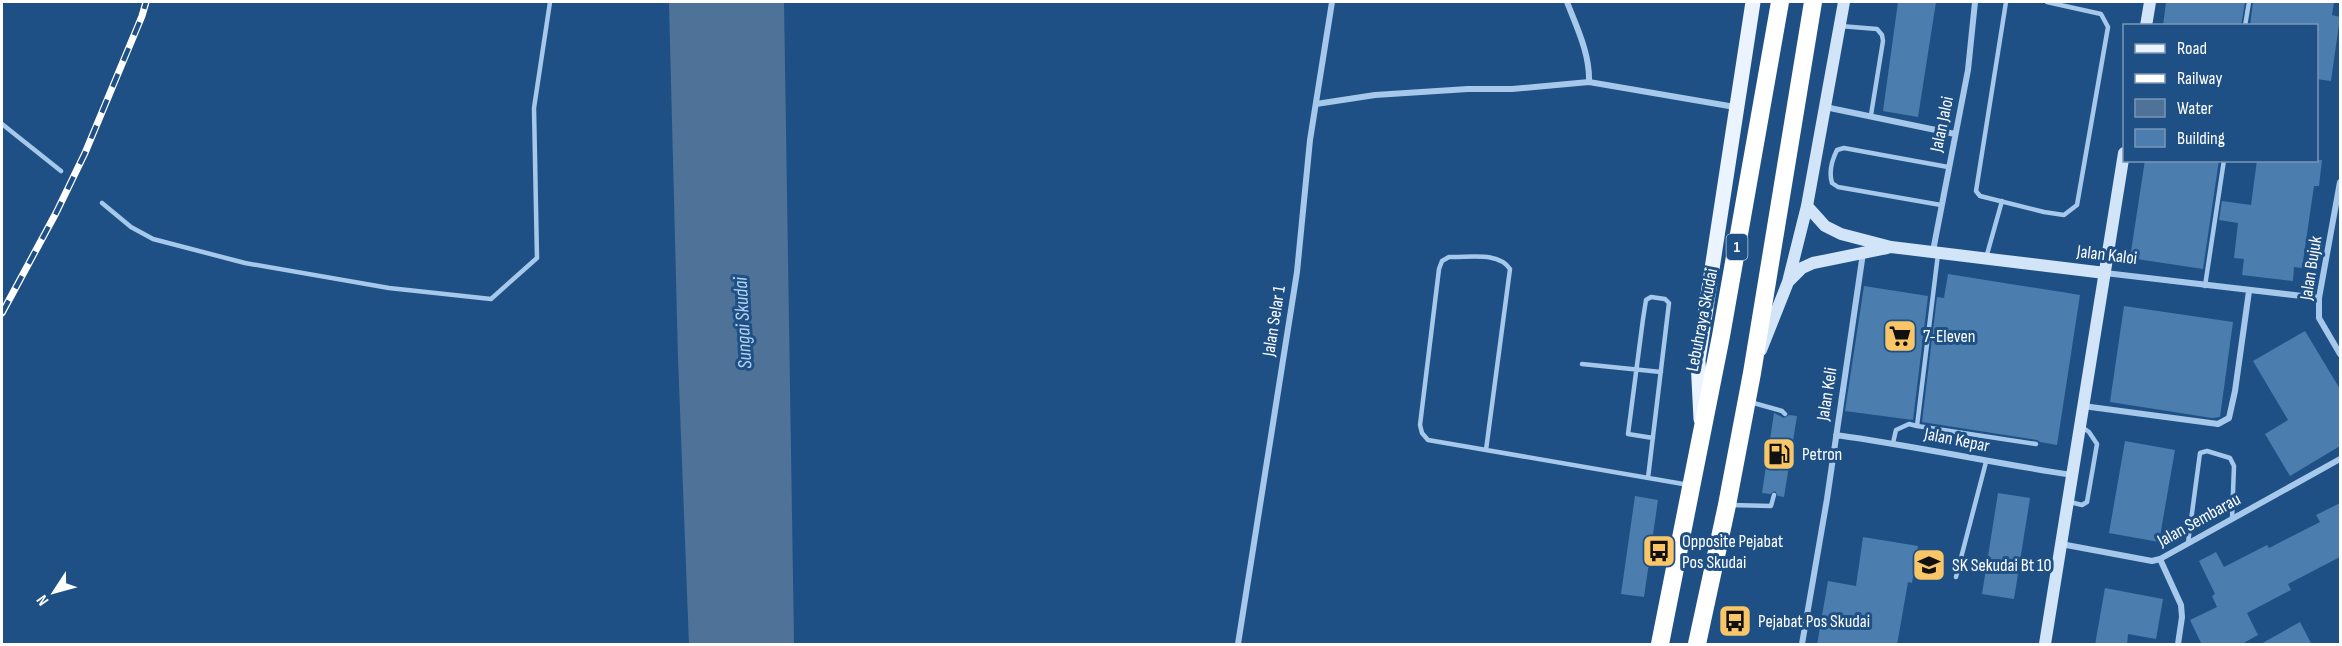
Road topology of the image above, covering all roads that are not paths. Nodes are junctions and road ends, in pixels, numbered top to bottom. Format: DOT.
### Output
graph roads {
  1 [pos="550,2"];
  2 [pos="1332,2"];
  3 [pos="1567,2"];
  4 [pos="1753,2"];
  5 [pos="1780,2"];
  6 [pos="1813,2"];
  7 [pos="1844,2"];
  8 [pos="1975,2"];
  9 [pos="2006,2"];
  10 [pos="2047,2"];
  11 [pos="2150,2"];
  12 [pos="2249,2"];
  13 [pos="2146,24"];
  14 [pos="2245,24"];
  15 [pos="1840,26"];
  16 [pos="1589,82"];
  17 [pos="1316,104"];
  18 [pos="1824,107"];
  19 [pos="1738,108"];
  20 [pos="1871,115"];
  21 [pos="2,124"];
  22 [pos="1955,134"];
  23 [pos="2123,159"];
  24 [pos="2224,162"];
  25 [pos="1948,167"];
  26 [pos="62,171"];
  27 [pos="2340,182"];
  28 [pos="2002,201"];
  29 [pos="102,203"];
  30 [pos="1941,205"];
  31 [pos="1807,206"];
  32 [pos="2338,208"];
  33 [pos="1891,247"];
  34 [pos="1936,251"];
  35 [pos="1863,254"];
  36 [pos="1986,258"];
  37 [pos="2104,273"];
  38 [pos="1788,282"];
  39 [pos="2205,286"];
  40 [pos="2249,291"];
  41 [pos="2319,298"];
  42 [pos="2340,354"];
  43 [pos="1582,363"];
  44 [pos="1637,369"];
  45 [pos="1661,372"];
  46 [pos="1752,373"];
  47 [pos="1747,401"];
  48 [pos="2083,406"];
  49 [pos="1785,414"];
  50 [pos="1917,426"];
  51 [pos="2080,426"];
  52 [pos="1836,435"];
  53 [pos="1701,436"];
  54 [pos="1653,438"];
  55 [pos="1893,443"];
  56 [pos="2036,444"];
  57 [pos="1486,450"];
  58 [pos="2340,459"];
  59 [pos="1986,462"];
  60 [pos="2072,475"];
  61 [pos="1648,478"];
  62 [pos="1691,485"];
  63 [pos="1774,495"];
  64 [pos="2068,501"];
  65 [pos="1727,505"];
  66 [pos="2232,519"];
  67 [pos="2188,543"];
  68 [pos="2061,544"];
  69 [pos="2160,559"];
  70 [pos="1956,577"];
  71 [pos="1238,645"];
  72 [pos="1660,645"];
  73 [pos="1697,645"];
  74 [pos="1802,645"];
  75 [pos="2045,645"];
  76 [pos="2178,645"];
  1 -- 29 [label="lane"];
  2 -- 17 [label="street, Jalan Selar 1"];
  3 -- 16 [label="street"];
  4 -- 19 [label="main road"];
  5 -- 53 [label="highway, Lebuhraya Skudai / 1"];
  6 -- 46 [label="highway, 1"];
  7 -- 15 [label="street"];
  8 -- 22 [label="street, Jalan Jaloi"];
  9 -- 28 [label="lane"];
  10 -- 28 [label="lane"];
  11 -- 13 [label="street"];
  12 -- 14 [label="lane"];
  15 -- 18 [label="street"];
  15 -- 20 [label="lane"];
  16 -- 17 [label="street"];
  16 -- 19 [label="street"];
  17 -- 71 [label="street, Jalan Selar 1"];
  18 -- 20 [label="street"];
  18 -- 31 [label="street"];
  19 -- 53 [label="main road"];
  20 -- 22 [label="street"];
  21 -- 26 [label="lane"];
  22 -- 25 [label="street, Jalan Jaloi"];
  23 -- 37 [label="street"];
  24 -- 39 [label="lane"];
  25 -- 30 [label="street, Jalan Jaloi"];
  25 -- 30 [label="lane"];
  27 -- 32 [label="street, Jalan Bujuk"];
  28 -- 36 [label="lane"];
  30 -- 34 [label="street, Jalan Jaloi"];
  31 -- 33 [label="street, Jalan Kaloi"];
  31 -- 38 [label="street"];
  32 -- 41 [label="street, Jalan Bujuk"];
  33 -- 34 [label="street, Jalan Kaloi"];
  33 -- 35 [label="street, Jalan Kaloi"];
  34 -- 36 [label="street, Jalan Kaloi"];
  34 -- 50 [label="lane"];
  35 -- 38 [label="street, Jalan Kaloi"];
  35 -- 52 [label="street, Jalan Keli"];
  36 -- 37 [label="street, Jalan Kaloi"];
  37 -- 39 [label="street, Jalan Kaloi"];
  37 -- 48 [label="street"];
  38 -- 46 [label="street"];
  39 -- 40 [label="street, Jalan Kaloi"];
  40 -- 41 [label="street, Jalan Kaloi"];
  40 -- 48 [label="street"];
  41 -- 42 [label="street, Jalan Bujuk"];
  43 -- 44 [label="lane"];
  44 -- 45 [label="lane"];
  44 -- 45 [label="lane"];
  44 -- 54 [label="lane"];
  45 -- 54 [label="lane"];
  46 -- 47 [label="highway, 1"];
  47 -- 49 [label="lane"];
  47 -- 65 [label="highway, 1"];
  48 -- 51 [label="street"];
  50 -- 55 [label="lane"];
  50 -- 56 [label="lane"];
  51 -- 60 [label="street"];
  51 -- 64 [label="lane"];
  52 -- 55 [label="street, Jalan Kepar"];
  52 -- 74 [label="street, Jalan Keli"];
  53 -- 62 [label="highway, Lebuhraya Skudai / 1"];
  54 -- 61 [label="lane"];
  55 -- 59 [label="street, Jalan Kepar"];
  57 -- 57 [label="lane"];
  57 -- 61 [label="lane"];
  58 -- 66 [label="street, Jalan Sembarau"];
  59 -- 60 [label="street, Jalan Kepar"];
  59 -- 70 [label="lane"];
  60 -- 64 [label="street"];
  61 -- 62 [label="lane"];
  62 -- 72 [label="highway, Lebuhraya Skudai / 1"];
  63 -- 65 [label="lane"];
  64 -- 68 [label="street"];
  65 -- 73 [label="highway, 1"];
  66 -- 67 [label="street, Jalan Sembarau"];
  66 -- 67 [label="lane"];
  67 -- 69 [label="street, Jalan Sembarau"];
  68 -- 69 [label="street, Jalan Sembarau"];
  68 -- 75 [label="street"];
  69 -- 76 [label="street"];
}
